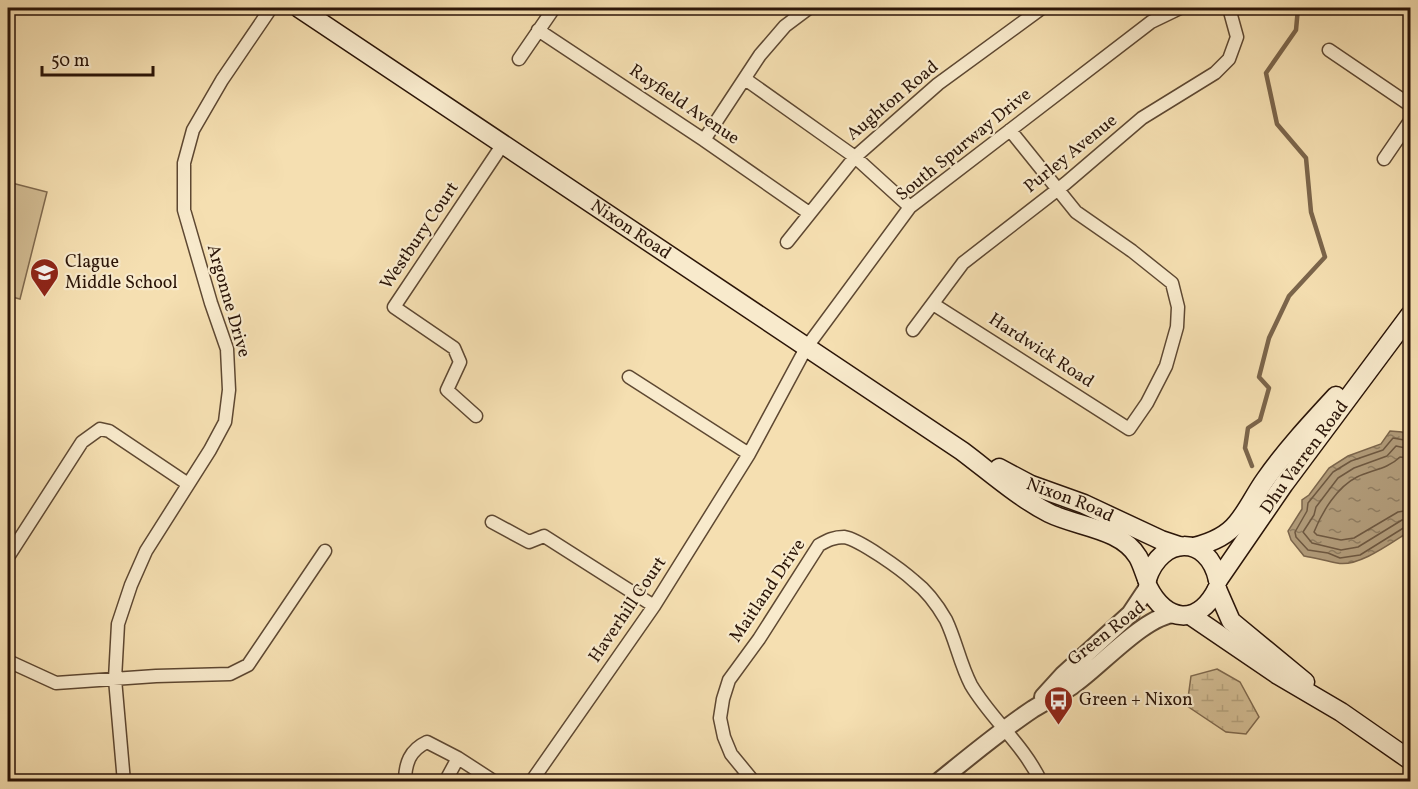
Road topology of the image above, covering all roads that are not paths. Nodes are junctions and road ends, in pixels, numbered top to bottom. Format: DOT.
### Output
graph roads {
  1 [pos="271,8"];
  2 [pos="299,8"];
  3 [pos="554,8"];
  4 [pos="809,8"];
  5 [pos="1042,8"];
  6 [pos="1180,8"];
  7 [pos="1229,8"];
  8 [pos="538,30"];
  9 [pos="1329,50"];
  10 [pos="519,59"];
  11 [pos="745,79"];
  12 [pos="1410,105"];
  13 [pos="1410,121"];
  14 [pos="1010,130"];
  15 [pos="704,140"];
  16 [pos="503,144"];
  17 [pos="855,157"];
  18 [pos="1384,159"];
  19 [pos="1058,189"];
  20 [pos="910,207"];
  21 [pos="809,213"];
  22 [pos="787,242"];
  23 [pos="933,304"];
  24 [pos="1410,315"];
  25 [pos="913,330"];
  26 [pos="1393,336"];
  27 [pos="806,348"];
  28 [pos="629,377"];
  29 [pos="476,416"];
  30 [pos="962,451"];
  31 [pos="748,454"];
  32 [pos="188,484"];
  33 [pos="492,522"];
  34 [pos="1186,547"];
  35 [pos="325,551"];
  36 [pos="8,557"];
  37 [pos="1147,583"];
  38 [pos="1217,584"];
  39 [pos="654,606"];
  40 [pos="1183,615"];
  41 [pos="8,660"];
  42 [pos="115,679"];
  43 [pos="1033,709"];
  44 [pos="1341,712"];
  45 [pos="1004,730"];
  46 [pos="458,758"];
  47 [pos="1410,760"];
  48 [pos="124,782"];
  49 [pos="405,782"];
  50 [pos="445,782"];
  51 [pos="495,782"];
  52 [pos="531,782"];
  53 [pos="754,782"];
  54 [pos="938,782"];
  55 [pos="1041,782"];
  1 -- 32 [label="street, Argonne Drive"];
  2 -- 16 [label="main road, Nixon Road"];
  3 -- 8 [label="street"];
  4 -- 11 [label="street"];
  5 -- 17 [label="street, Aughton Road"];
  6 -- 14 [label="street, South Spurway Drive"];
  7 -- 19 [label="street, Purley Avenue"];
  8 -- 10 [label="street"];
  8 -- 15 [label="street, Rayfield Avenue"];
  9 -- 12 [label="street"];
  11 -- 15 [label="street"];
  11 -- 17 [label="street"];
  13 -- 18 [label="street"];
  14 -- 19 [label="street"];
  14 -- 20 [label="street, South Spurway Drive"];
  15 -- 21 [label="street, Rayfield Avenue"];
  16 -- 27 [label="main road, Nixon Road"];
  16 -- 29 [label="street, Westbury Court"];
  17 -- 20 [label="street"];
  17 -- 21 [label="street, Aughton Road"];
  19 -- 23 [label="street, Purley Avenue"];
  19 -- 23 [label="street, Hardwick Road"];
  20 -- 27 [label="street, South Spurway Drive"];
  21 -- 22 [label="street, Aughton Road"];
  23 -- 25 [label="street, Purley Avenue"];
  24 -- 26 [label="main road, Dhu Varren Road"];
  26 -- 34 [label="main road, Dhu Varren Road"];
  26 -- 38 [label="main road, Dhu Varren Road"];
  27 -- 30 [label="main road, Nixon Road"];
  27 -- 31 [label="street, Haverhill Court"];
  28 -- 31 [label="street"];
  30 -- 34 [label="main road, Nixon Road"];
  30 -- 37 [label="main road, Nixon Road"];
  31 -- 39 [label="street, Haverhill Court"];
  32 -- 36 [label="street"];
  32 -- 42 [label="street, Argonne Drive"];
  33 -- 39 [label="street"];
  34 -- 37 [label="main road"];
  34 -- 38 [label="main road"];
  35 -- 42 [label="street"];
  37 -- 40 [label="main road"];
  37 -- 43 [label="street, Green Road"];
  38 -- 40 [label="main road"];
  38 -- 44 [label="main road"];
  39 -- 52 [label="street, Haverhill Court"];
  40 -- 43 [label="street, Green Road"];
  40 -- 44 [label="main road"];
  41 -- 42 [label="street"];
  42 -- 48 [label="street, Argonne Drive"];
  43 -- 45 [label="street, Green Road"];
  44 -- 47 [label="main road"];
  45 -- 53 [label="street, Maitland Drive"];
  45 -- 54 [label="street, Green Road"];
  45 -- 55 [label="street, Maitland Drive"];
  46 -- 49 [label="street"];
  46 -- 50 [label="street"];
  46 -- 51 [label="street"];
}
